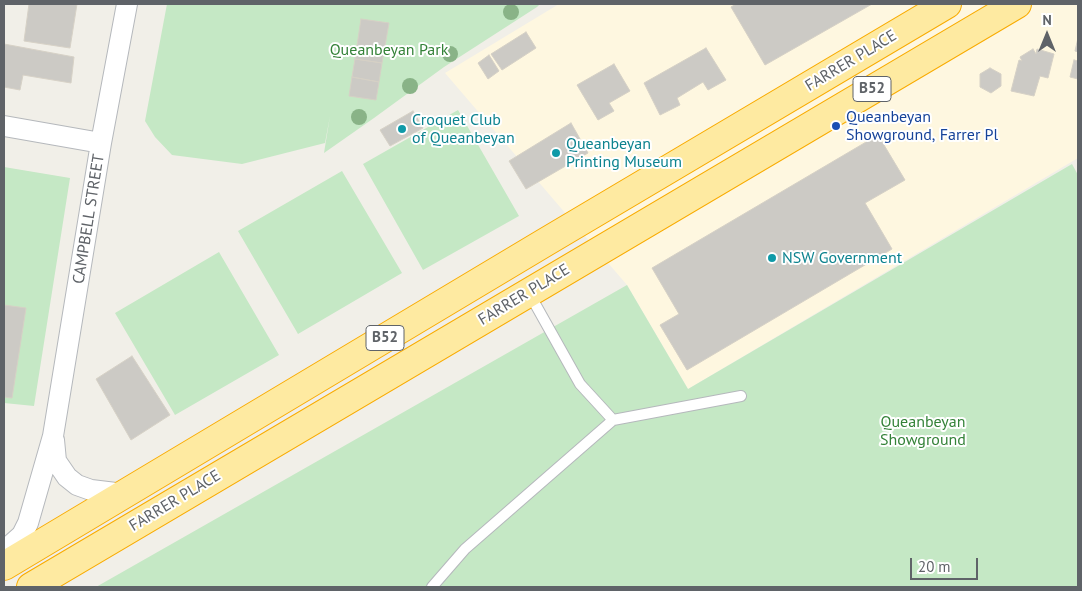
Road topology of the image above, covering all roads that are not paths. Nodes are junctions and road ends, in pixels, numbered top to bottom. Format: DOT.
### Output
graph roads {
  1 [pos="128,4"];
  2 [pos="947,4"];
  3 [pos="1017,4"];
  4 [pos="763,114"];
  5 [pos="4,126"];
  6 [pos="101,142"];
  7 [pos="781,144"];
  8 [pos="528,292"];
  9 [pos="741,396"];
  10 [pos="613,420"];
  11 [pos="53,436"];
  12 [pos="124,494"];
  13 [pos="5,560"];
  14 [pos="31,587"];
  15 [pos="432,587"];
  1 -- 6 [label="street, CAMPBELL STREET"];
  2 -- 4 [label="highway, FARRER PLACE / B52"];
  3 -- 7 [label="highway, FARRER PLACE / B52"];
  4 -- 7 [label="highway"];
  4 -- 12 [label="highway, FARRER PLACE / B52"];
  5 -- 6 [label="street"];
  6 -- 11 [label="street, CAMPBELL STREET"];
  7 -- 8 [label="highway, FARRER PLACE / B52"];
  8 -- 10 [label="lane"];
  8 -- 14 [label="highway, FARRER PLACE / B52"];
  9 -- 10 [label="lane"];
  10 -- 15 [label="lane"];
  11 -- 12 [label="street, CAMPBELL STREET"];
  11 -- 13 [label="street, CAMPBELL STREET"];
  12 -- 13 [label="highway, FARRER PLACE / B52"];
}
